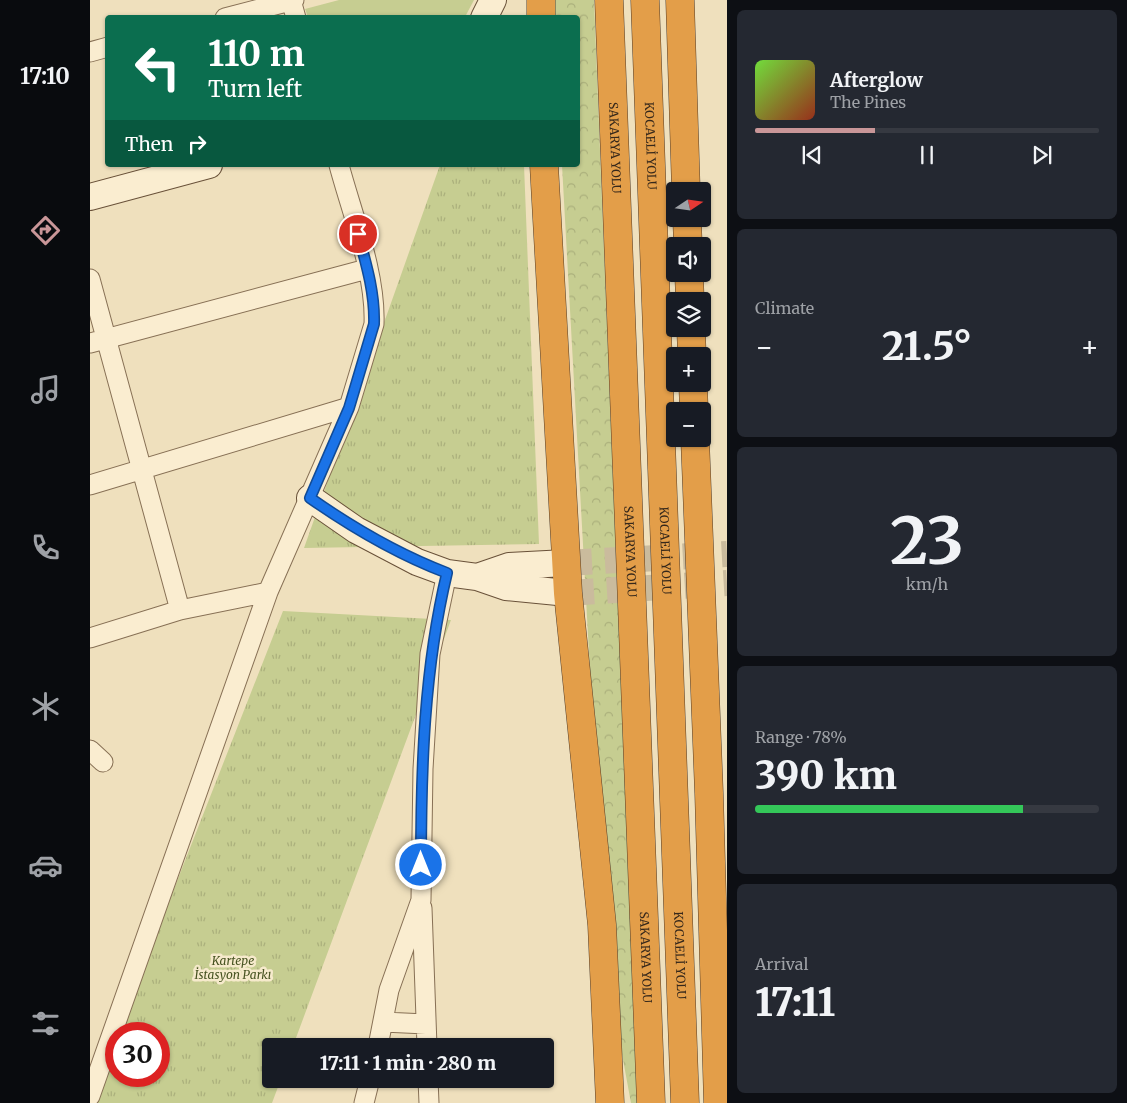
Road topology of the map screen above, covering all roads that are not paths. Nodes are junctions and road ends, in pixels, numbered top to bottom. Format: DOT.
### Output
graph roads {
  1 [pos="292,0"];
  2 [pos="493,0"];
  3 [pos="541,0"];
  4 [pos="609,0"];
  5 [pos="645,0"];
  6 [pos="680,0"];
  7 [pos="236,15"];
  8 [pos="295,15"];
  9 [pos="486,15"];
  10 [pos="541,15"];
  11 [pos="105,49"];
  12 [pos="90,52"];
  13 [pos="202,167"];
  14 [pos="340,167"];
  15 [pos="544,167"];
  16 [pos="686,182"];
  17 [pos="90,197"];
  18 [pos="367,268"];
  19 [pos="90,279"];
  20 [pos="98,340"];
  21 [pos="349,408"];
  22 [pos="695,447"];
  23 [pos="144,470"];
  24 [pos="90,485"];
  25 [pos="310,498"];
  26 [pos="566,563"];
  27 [pos="447,573"];
  28 [pos="477,577"];
  29 [pos="268,592"];
  30 [pos="568,593"];
  31 [pos="180,610"];
  32 [pos="90,638"];
  33 [pos="422,900"];
  34 [pos="382,1022"];
  35 [pos="426,1024"];
  36 [pos="606,1026"];
  37 [pos="379,1038"];
  38 [pos="427,1038"];
  39 [pos="368,1088"];
  40 [pos="428,1088"];
  41 [pos="90,1096"];
  42 [pos="364,1103"];
  43 [pos="429,1103"];
  44 [pos="610,1103"];
  45 [pos="620,1103"];
  46 [pos="651,1103"];
  47 [pos="685,1103"];
  48 [pos="718,1103"];
  1 -- 7 [label="street"];
  1 -- 8 [label="street"];
  2 -- 9 [label="street"];
  3 -- 10 [label="highway"];
  4 -- 46 [label="highway, SAKARYA YOLU"];
  5 -- 47 [label="highway, KOCAELİ YOLU"];
  6 -- 16 [label="highway"];
  11 -- 12 [label="street"];
  13 -- 17 [label="street"];
  14 -- 18 [label="street"];
  15 -- 26 [label="highway"];
  18 -- 20 [label="street"];
  18 -- 21 [label="street"];
  19 -- 20 [label="street"];
  20 -- 23 [label="street"];
  21 -- 23 [label="street"];
  21 -- 25 [label="street"];
  22 -- 48 [label="highway"];
  23 -- 24 [label="street"];
  23 -- 31 [label="street"];
  25 -- 27 [label="street"];
  25 -- 29 [label="street"];
  26 -- 28 [label="street"];
  26 -- 30 [label="highway"];
  27 -- 28 [label="street"];
  27 -- 33 [label="street"];
  28 -- 30 [label="street"];
  29 -- 31 [label="street"];
  29 -- 41 [label="street"];
  30 -- 36 [label="highway"];
  31 -- 32 [label="street"];
  33 -- 34 [label="street"];
  33 -- 35 [label="street"];
  34 -- 35 [label="street"];
  34 -- 37 [label="street"];
  35 -- 38 [label="street"];
  36 -- 44 [label="highway"];
  36 -- 45 [label="highway"];
  39 -- 42 [label="street"];
  40 -- 43 [label="street"];
}
